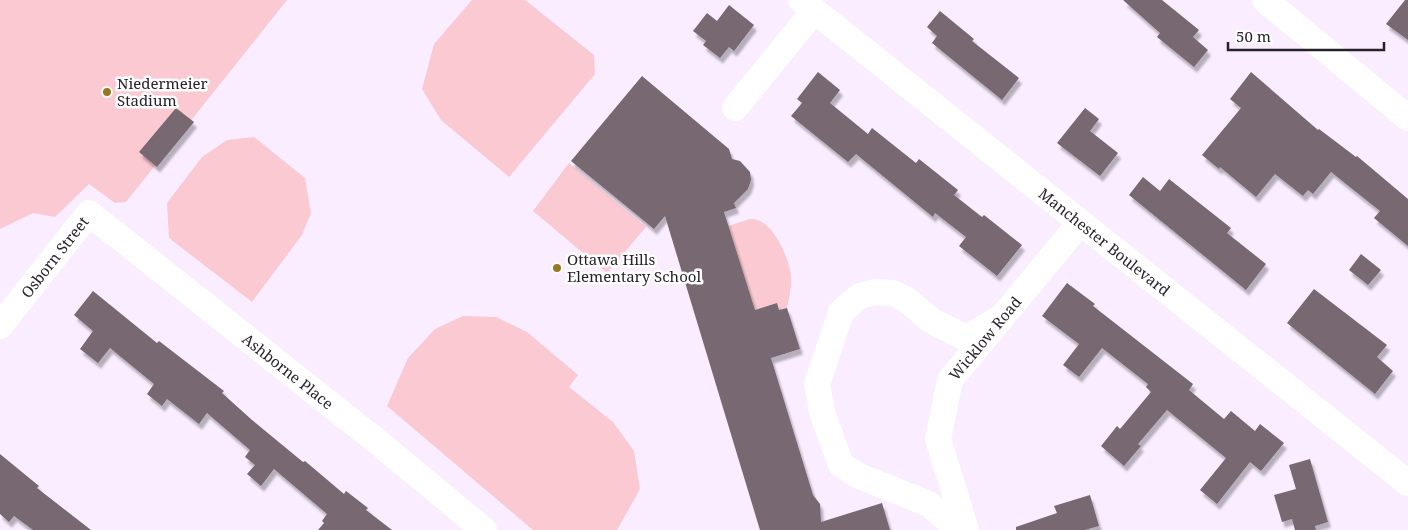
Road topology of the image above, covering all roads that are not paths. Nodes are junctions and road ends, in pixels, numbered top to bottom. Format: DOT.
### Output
graph roads {
  1 [pos="1281,4"];
  2 [pos="808,5"];
  3 [pos="735,108"];
  4 [pos="1408,118"];
  5 [pos="89,213"];
  6 [pos="1080,223"];
  7 [pos="1002,317"];
  8 [pos="0,326"];
  9 [pos="1408,484"];
  10 [pos="484,530"];
  11 [pos="959,530"];
  12 [pos="966,530"];
  1 -- 4 [label="street"];
  2 -- 3 [label="street"];
  2 -- 6 [label="street, Manchester Boulevard"];
  5 -- 8 [label="street, Osborn Street"];
  5 -- 10 [label="street, Ashborne Place"];
  6 -- 7 [label="street, Wicklow Road"];
  6 -- 9 [label="street, Manchester Boulevard"];
  7 -- 11 [label="street"];
  7 -- 12 [label="street, Wicklow Road"];
}
